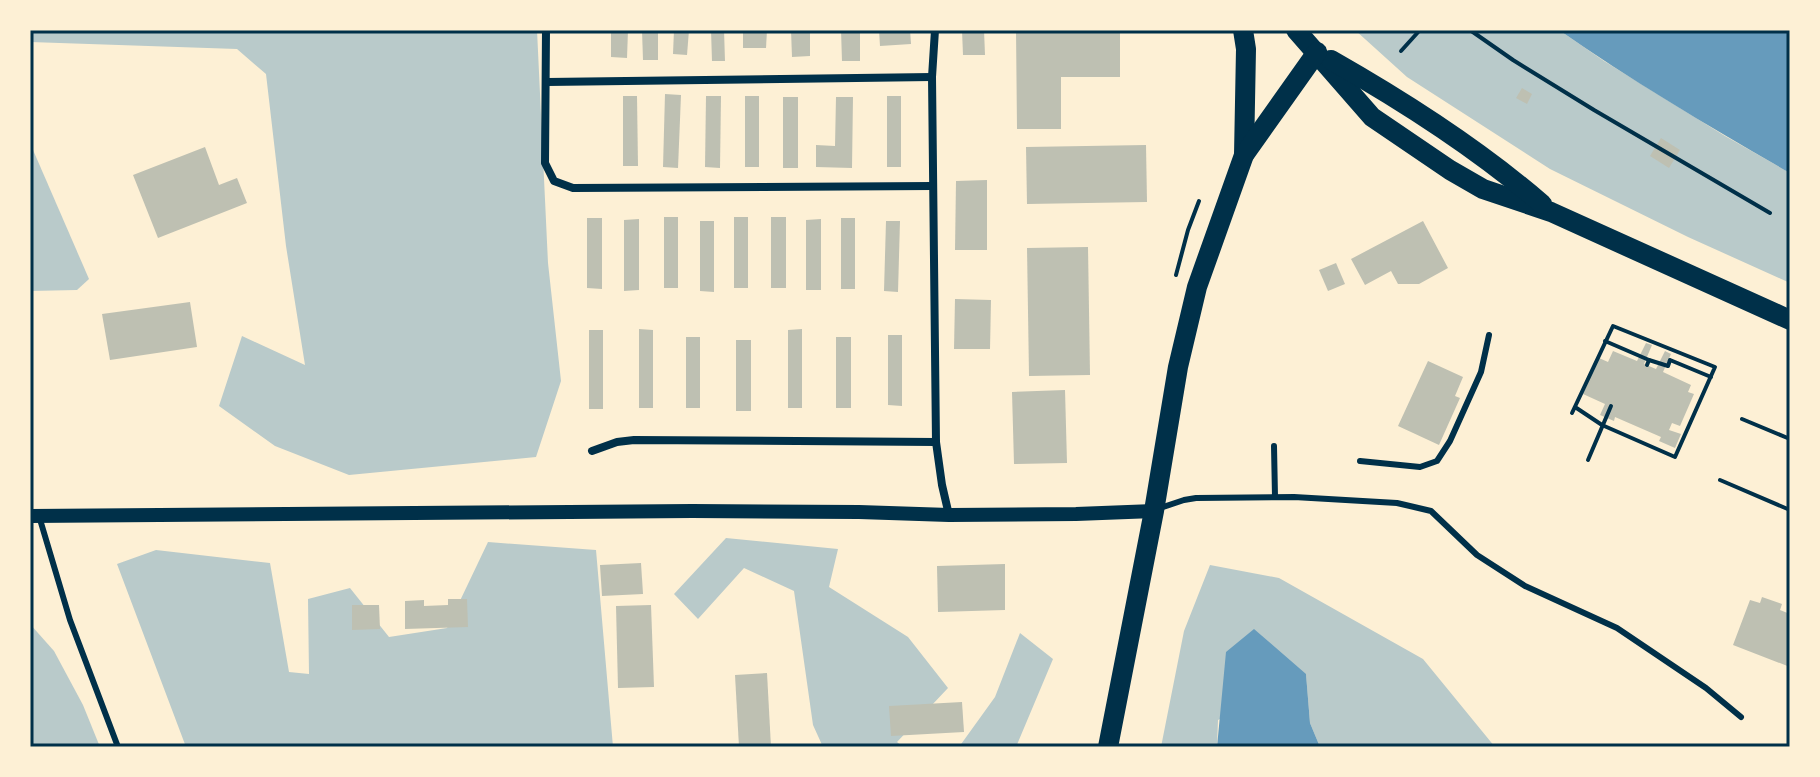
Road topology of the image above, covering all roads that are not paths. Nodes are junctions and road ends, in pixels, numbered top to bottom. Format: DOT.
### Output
graph roads {
  1 [pos="546,30"];
  2 [pos="935,30"];
  3 [pos="1243,30"];
  4 [pos="1296,30"];
  5 [pos="1317,52"];
  6 [pos="932,77"];
  7 [pos="547,82"];
  8 [pos="1244,155"];
  9 [pos="933,186"];
  10 [pos="1551,212"];
  11 [pos="1790,320"];
  12 [pos="1489,335"];
  13 [pos="936,442"];
  14 [pos="1274,446"];
  15 [pos="592,451"];
  16 [pos="1360,461"];
  17 [pos="1275,497"];
  18 [pos="1154,511"];
  19 [pos="949,515"];
  20 [pos="34,516"];
  21 [pos="1741,717"];
  22 [pos="118,747"];
  23 [pos="1108,747"];
  1 -- 7 [label="street"];
  2 -- 6 [label="street"];
  3 -- 8 [label="main road"];
  4 -- 5 [label="main road"];
  5 -- 8 [label="main road"];
  5 -- 10 [label="main road"];
  5 -- 10 [label="main road"];
  6 -- 7 [label="street"];
  6 -- 9 [label="street"];
  7 -- 9 [label="street"];
  8 -- 18 [label="main road"];
  9 -- 13 [label="street"];
  10 -- 11 [label="main road"];
  12 -- 16 [label="lane"];
  13 -- 15 [label="street"];
  13 -- 19 [label="street"];
  14 -- 17 [label="lane"];
  17 -- 18 [label="lane"];
  17 -- 21 [label="lane"];
  18 -- 19 [label="street"];
  18 -- 23 [label="main road"];
  19 -- 20 [label="street"];
  20 -- 22 [label="lane"];
}
